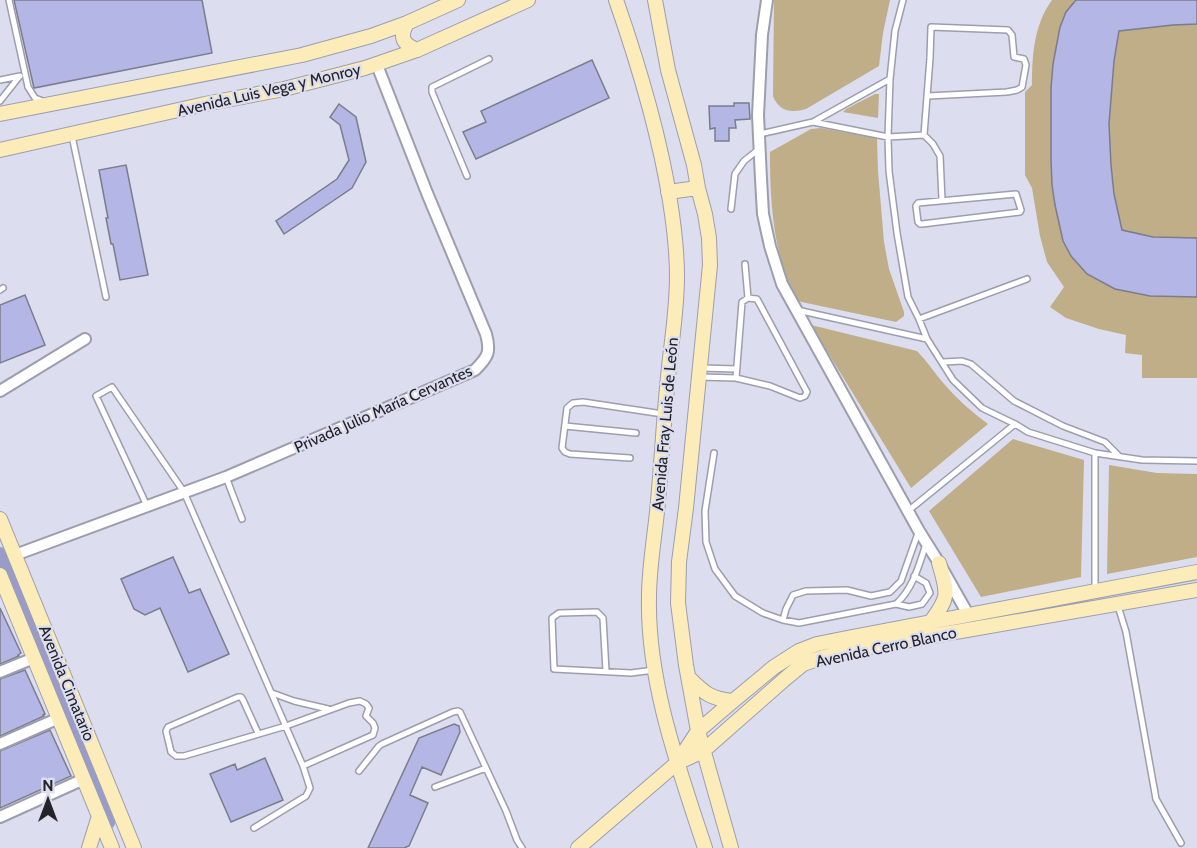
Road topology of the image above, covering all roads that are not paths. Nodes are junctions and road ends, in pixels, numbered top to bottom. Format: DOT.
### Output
graph roads {
  1 [pos="9,0"];
  2 [pos="458,0"];
  3 [pos="528,0"];
  4 [pos="616,0"];
  5 [pos="655,0"];
  6 [pos="767,0"];
  7 [pos="903,0"];
  8 [pos="407,23"];
  9 [pos="417,50"];
  10 [pos="489,59"];
  11 [pos="377,64"];
  12 [pos="22,76"];
  13 [pos="890,79"];
  14 [pos="0,81"];
  15 [pos="928,96"];
  16 [pos="0,101"];
  17 [pos="51,104"];
  18 [pos="0,114"];
  19 [pos="813,122"];
  20 [pos="760,134"];
  21 [pos="72,135"];
  22 [pos="924,135"];
  23 [pos="888,137"];
  24 [pos="760,148"];
  25 [pos="0,150"];
  26 [pos="467,176"];
  27 [pos="698,188"];
  28 [pos="668,192"];
  29 [pos="942,200"];
  30 [pos="731,209"];
  31 [pos="745,264"];
  32 [pos="1027,279"];
  33 [pos="106,297"];
  34 [pos="748,298"];
  35 [pos="795,310"];
  36 [pos="919,319"];
  37 [pos="85,339"];
  38 [pos="927,339"];
  39 [pos="943,362"];
  40 [pos="736,369"];
  41 [pos="698,373"];
  42 [pos="736,378"];
  43 [pos="0,391"];
  44 [pos="665,414"];
  45 [pos="1015,424"];
  46 [pos="565,426"];
  47 [pos="636,433"];
  48 [pos="714,453"];
  49 [pos="1095,453"];
  50 [pos="1119,456"];
  51 [pos="630,458"];
  52 [pos="1197,461"];
  53 [pos="226,477"];
  54 [pos="184,492"];
  55 [pos="147,506"];
  56 [pos="908,511"];
  57 [pos="0,519"];
  58 [pos="242,519"];
  59 [pos="919,531"];
  60 [pos="927,542"];
  61 [pos="15,555"];
  62 [pos="939,563"];
  63 [pos="1197,572"];
  64 [pos="0,575"];
  65 [pos="914,576"];
  66 [pos="1197,590"];
  67 [pos="1095,592"];
  68 [pos="871,596"];
  69 [pos="4,597"];
  70 [pos="896,604"];
  71 [pos="1118,604"];
  72 [pos="871,609"];
  73 [pos="969,616"];
  74 [pos="783,620"];
  75 [pos="930,622"];
  76 [pos="34,658"];
  77 [pos="655,670"];
  78 [pos="0,672"];
  79 [pos="606,672"];
  80 [pos="689,678"];
  81 [pos="272,693"];
  82 [pos="732,701"];
  83 [pos="330,710"];
  84 [pos="58,718"];
  85 [pos="286,726"];
  86 [pos="698,731"];
  87 [pos="258,734"];
  88 [pos="0,744"];
  89 [pos="703,751"];
  90 [pos="677,763"];
  91 [pos="303,766"];
  92 [pos="486,768"];
  93 [pos="359,771"];
  94 [pos="84,779"];
  95 [pos="435,787"];
  96 [pos="99,816"];
  97 [pos="0,817"];
  98 [pos="254,828"];
  99 [pos="1181,843"];
  100 [pos="89,848"];
  101 [pos="112,848"];
  102 [pos="134,848"];
  103 [pos="522,848"];
  104 [pos="578,848"];
  105 [pos="705,848"];
  106 [pos="731,848"];
  1 -- 12 [label="lane"];
  2 -- 8 [label="main road, Avenida Luis Vega y Monroy"];
  3 -- 9 [label="main road, Avenida Luis Vega y Monroy"];
  4 -- 28 [label="main road, Avenida Fray Luis de León"];
  5 -- 27 [label="main road, Avenida Fray Luis de León"];
  6 -- 20 [label="street"];
  7 -- 13 [label="lane"];
  8 -- 9 [label="main road"];
  8 -- 17 [label="main road, Avenida Luis Vega y Monroy"];
  9 -- 11 [label="main road, Avenida Luis Vega y Monroy"];
  10 -- 26 [label="lane"];
  11 -- 21 [label="main road, Avenida Luis Vega y Monroy"];
  11 -- 53 [label="street, Privada Julio María Cervantes"];
  12 -- 14 [label="lane"];
  12 -- 16 [label="lane"];
  12 -- 17 [label="lane"];
  13 -- 19 [label="lane"];
  13 -- 23 [label="lane"];
  15 -- 15 [label="lane"];
  15 -- 22 [label="lane"];
  17 -- 18 [label="main road, Avenida Luis Vega y Monroy"];
  19 -- 20 [label="lane"];
  19 -- 23 [label="lane"];
  20 -- 24 [label="street"];
  21 -- 25 [label="main road, Avenida Luis Vega y Monroy"];
  21 -- 33 [label="lane"];
  22 -- 23 [label="lane"];
  22 -- 29 [label="lane"];
  23 -- 36 [label="lane"];
  24 -- 30 [label="lane"];
  24 -- 35 [label="street"];
  27 -- 28 [label="main road"];
  27 -- 41 [label="main road, Avenida Fray Luis de León"];
  28 -- 44 [label="main road, Avenida Fray Luis de León"];
  29 -- 29 [label="lane"];
  31 -- 34 [label="lane"];
  32 -- 36 [label="lane"];
  34 -- 40 [label="lane"];
  34 -- 42 [label="lane"];
  35 -- 38 [label="lane"];
  35 -- 56 [label="street"];
  36 -- 38 [label="lane"];
  37 -- 43 [label="street"];
  38 -- 39 [label="lane"];
  39 -- 45 [label="lane"];
  39 -- 50 [label="lane"];
  40 -- 41 [label="lane"];
  40 -- 42 [label="lane"];
  41 -- 42 [label="lane"];
  41 -- 80 [label="main road, Avenida Fray Luis de León"];
  44 -- 46 [label="lane"];
  44 -- 77 [label="main road, Avenida Fray Luis de León"];
  45 -- 49 [label="lane"];
  45 -- 56 [label="lane"];
  46 -- 47 [label="lane"];
  46 -- 51 [label="lane"];
  48 -- 74 [label="lane"];
  49 -- 50 [label="lane"];
  49 -- 67 [label="lane"];
  50 -- 52 [label="lane"];
  53 -- 54 [label="street, Privada Julio María Cervantes"];
  53 -- 58 [label="lane"];
  54 -- 55 [label="street, Privada Julio María Cervantes"];
  54 -- 55 [label="lane"];
  54 -- 81 [label="lane"];
  55 -- 61 [label="street, Privada Julio María Cervantes"];
  56 -- 59 [label="street"];
  57 -- 61 [label="main road, Avenida Cimatario"];
  59 -- 60 [label="street"];
  59 -- 68 [label="lane"];
  60 -- 62 [label="street"];
  60 -- 65 [label="lane"];
  61 -- 102 [label="main road, Avenida Cimatario"];
  62 -- 73 [label="street"];
  62 -- 75 [label="main road"];
  63 -- 67 [label="main road, Avenida Cerro Blanco"];
  64 -- 69 [label="main road, Avenida Cimatario"];
  65 -- 70 [label="lane"];
  65 -- 70 [label="lane"];
  66 -- 71 [label="main road, Avenida Cerro Blanco"];
  67 -- 73 [label="main road, Avenida Cerro Blanco"];
  68 -- 72 [label="lane"];
  68 -- 74 [label="lane"];
  69 -- 76 [label="main road, Avenida Cimatario"];
  70 -- 72 [label="lane"];
  71 -- 89 [label="main road, Avenida Cerro Blanco"];
  71 -- 99 [label="lane"];
  72 -- 74 [label="lane"];
  73 -- 75 [label="main road, Avenida Cerro Blanco"];
  75 -- 82 [label="main road, Avenida Cerro Blanco"];
  76 -- 78 [label="street"];
  76 -- 84 [label="main road, Avenida Cimatario"];
  77 -- 79 [label="lane"];
  77 -- 90 [label="main road, Avenida Fray Luis de León"];
  79 -- 79 [label="lane"];
  80 -- 82 [label="main road"];
  80 -- 86 [label="main road, Avenida Fray Luis de León"];
  81 -- 83 [label="lane"];
  81 -- 85 [label="lane"];
  82 -- 86 [label="main road, Avenida Cerro Blanco"];
  83 -- 85 [label="lane"];
  83 -- 91 [label="lane"];
  84 -- 88 [label="street"];
  84 -- 94 [label="main road, Avenida Cimatario"];
  85 -- 87 [label="lane"];
  85 -- 91 [label="lane"];
  86 -- 89 [label="main road, Avenida Fray Luis de León"];
  86 -- 90 [label="main road, Avenida Cerro Blanco"];
  87 -- 87 [label="lane"];
  89 -- 90 [label="main road, Avenida Cerro Blanco"];
  89 -- 106 [label="main road, Avenida Fray Luis de León"];
  90 -- 104 [label="main road"];
  90 -- 105 [label="main road, Avenida Fray Luis de León"];
  91 -- 98 [label="lane"];
  92 -- 93 [label="lane"];
  92 -- 95 [label="lane"];
  92 -- 103 [label="lane"];
  94 -- 96 [label="main road, Avenida Cimatario"];
  94 -- 97 [label="street"];
  96 -- 100 [label="main road"];
  96 -- 101 [label="main road, Avenida Cimatario"];
}
